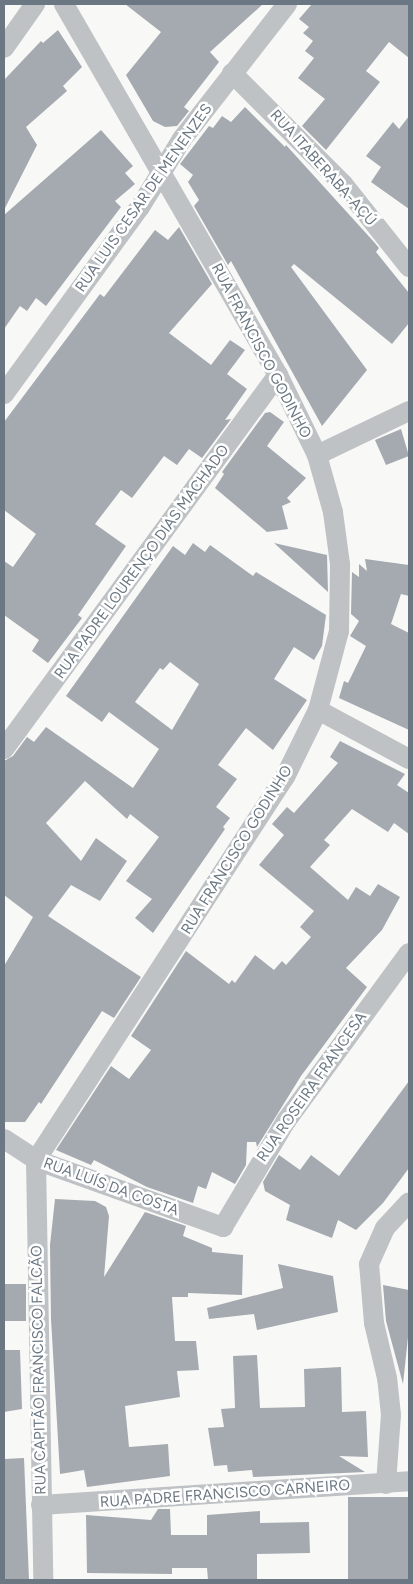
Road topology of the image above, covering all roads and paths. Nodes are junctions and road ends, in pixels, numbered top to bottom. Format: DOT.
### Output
graph roads {
  1 [pos="35,4"];
  2 [pos="64,4"];
  3 [pos="287,4"];
  4 [pos="4,48"];
  5 [pos="232,73"];
  6 [pos="161,171"];
  7 [pos="409,267"];
  8 [pos="278,376"];
  9 [pos="4,394"];
  10 [pos="409,411"];
  11 [pos="317,455"];
  12 [pos="318,710"];
  13 [pos="4,749"];
  14 [pos="409,759"];
  15 [pos="409,953"];
  16 [pos="4,1139"];
  17 [pos="36,1160"];
  18 [pos="409,1202"];
  19 [pos="223,1227"];
  20 [pos="409,1481"];
  21 [pos="386,1484"];
  22 [pos="41,1505"];
  23 [pos="42,1580"];
  1 -- 4 [label="street"];
  2 -- 6 [label="street, RUA FRANCISCO GODINHO"];
  3 -- 5 [label="street, RUA LUIS CESAR DE MENENZES"];
  5 -- 6 [label="street, RUA LUIS CESAR DE MENENZES"];
  5 -- 7 [label="street, RUA ITABERABA-AÇÚ"];
  6 -- 8 [label="street, RUA FRANCISCO GODINHO"];
  6 -- 9 [label="street, RUA LUIS CESAR DE MENENZES"];
  8 -- 11 [label="street, RUA FRANCISCO GODINHO"];
  8 -- 13 [label="street, RUA PADRE LOURENÇO DIAS MACHADO"];
  10 -- 11 [label="street"];
  11 -- 12 [label="street, RUA FRANCISCO GODINHO"];
  12 -- 14 [label="street"];
  12 -- 17 [label="street, RUA FRANCISCO GODINHO"];
  15 -- 19 [label="street, RUA ROSEIRA FRANCESA"];
  16 -- 17 [label="street, RUA LUÍS DA COSTA"];
  17 -- 19 [label="street, RUA LUÍS DA COSTA"];
  17 -- 22 [label="street, RUA CAPITÃO FRANCISCO FALCÃO"];
  18 -- 21 [label="street"];
  20 -- 21 [label="street, RUA PADRE FRANCISCO CARNEIRO"];
  21 -- 22 [label="street, RUA PADRE FRANCISCO CARNEIRO"];
  22 -- 23 [label="street, RUA CAPITÃO FRANCISCO FALCÃO"];
}
